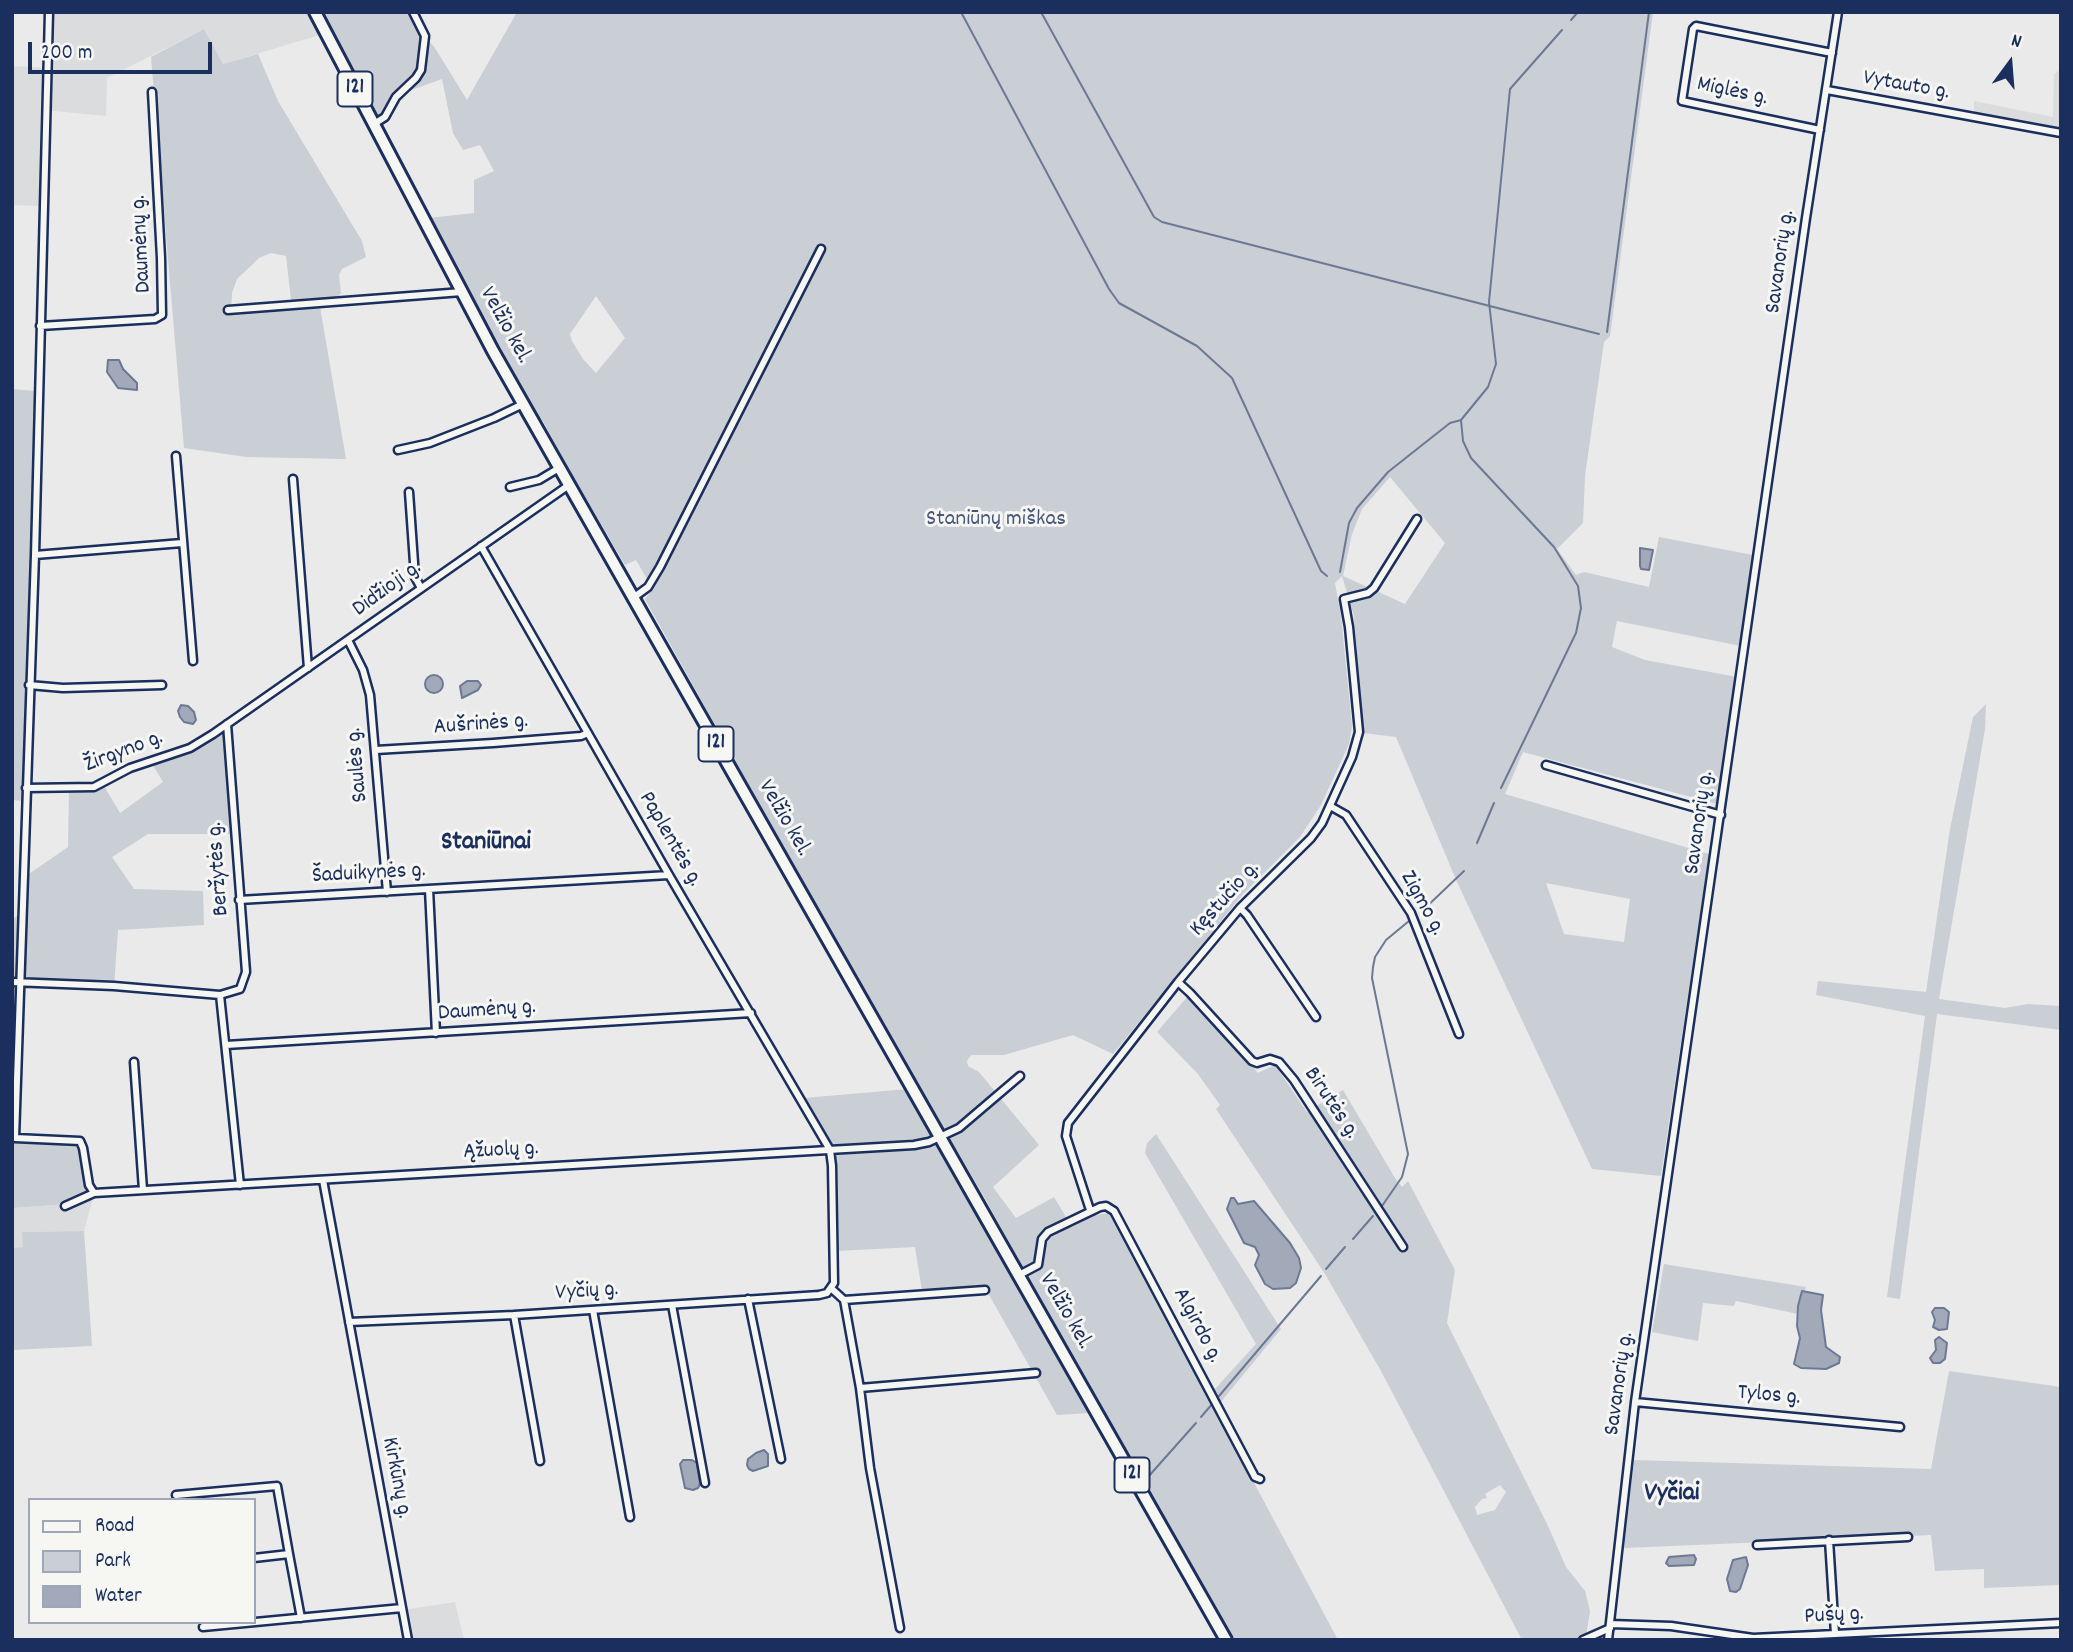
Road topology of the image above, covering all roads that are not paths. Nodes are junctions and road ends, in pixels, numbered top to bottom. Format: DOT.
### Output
graph roads {
  1 [pos="49,12"];
  2 [pos="315,12"];
  3 [pos="413,12"];
  4 [pos="1838,12"];
  5 [pos="1832,53"];
  6 [pos="1827,90"];
  7 [pos="152,92"];
  8 [pos="373,124"];
  9 [pos="1821,130"];
  10 [pos="2061,133"];
  11 [pos="821,248"];
  12 [pos="462,292"];
  13 [pos="228,310"];
  14 [pos="40,326"];
  15 [pos="523,404"];
  16 [pos="398,450"];
  17 [pos="176,456"];
  18 [pos="559,468"];
  19 [pos="293,479"];
  20 [pos="569,485"];
  21 [pos="510,487"];
  22 [pos="409,492"];
  23 [pos="1418,519"];
  24 [pos="182,543"];
  25 [pos="481,546"];
  26 [pos="35,555"];
  27 [pos="421,588"];
  28 [pos="633,598"];
  29 [pos="348,640"];
  30 [pos="193,661"];
  31 [pos="309,667"];
  32 [pos="29,685"];
  33 [pos="162,685"];
  34 [pos="227,724"];
  35 [pos="588,733"];
  36 [pos="376,750"];
  37 [pos="1546,765"];
  38 [pos="26,788"];
  39 [pos="1330,806"];
  40 [pos="1721,814"];
  41 [pos="668,875"];
  42 [pos="429,889"];
  43 [pos="387,892"];
  44 [pos="239,900"];
  45 [pos="1240,908"];
  46 [pos="16,982"];
  47 [pos="1178,982"];
  48 [pos="220,995"];
  49 [pos="751,1013"];
  50 [pos="1316,1017"];
  51 [pos="436,1033"];
  52 [pos="1459,1034"];
  53 [pos="226,1045"];
  54 [pos="134,1062"];
  55 [pos="1020,1076"];
  56 [pos="940,1137"];
  57 [pos="830,1150"];
  58 [pos="323,1180"];
  59 [pos="240,1185"];
  60 [pos="143,1190"];
  61 [pos="94,1193"];
  62 [pos="65,1206"];
  63 [pos="1090,1210"];
  64 [pos="1403,1247"];
  65 [pos="1019,1275"];
  66 [pos="832,1289"];
  67 [pos="985,1290"];
  68 [pos="748,1299"];
  69 [pos="844,1300"];
  70 [pos="672,1305"];
  71 [pos="593,1310"];
  72 [pos="514,1315"];
  73 [pos="348,1322"];
  74 [pos="1036,1373"];
  75 [pos="860,1388"];
  76 [pos="1635,1402"];
  77 [pos="1900,1427"];
  78 [pos="780,1459"];
  79 [pos="540,1461"];
  80 [pos="1260,1479"];
  81 [pos="705,1483"];
  82 [pos="176,1495"];
  83 [pos="630,1517"];
  84 [pos="1908,1537"];
  85 [pos="1829,1541"];
  86 [pos="1757,1545"];
  87 [pos="289,1554"];
  88 [pos="256,1558"];
  89 [pos="402,1608"];
  90 [pos="301,1618"];
  91 [pos="256,1622"];
  92 [pos="2061,1623"];
  93 [pos="236,1624"];
  94 [pos="1610,1626"];
  95 [pos="203,1627"];
  96 [pos="900,1628"];
  97 [pos="1835,1634"];
  98 [pos="1747,1639"];
  99 [pos="408,1640"];
  100 [pos="1226,1640"];
  101 [pos="1583,1640"];
  102 [pos="1608,1640"];
  1 -- 14 [label="street"];
  2 -- 8 [label="main road, Velžio kel. / 121"];
  3 -- 8 [label="street"];
  4 -- 5 [label="street, Savanorių g."];
  5 -- 6 [label="street, Savanorių g."];
  5 -- 9 [label="street, Miglės g."];
  6 -- 9 [label="street, Savanorių g."];
  6 -- 10 [label="street, Vytauto g."];
  7 -- 14 [label="street, Daumėnų g."];
  8 -- 12 [label="main road, Velžio kel. / 121"];
  9 -- 40 [label="street, Savanorių g."];
  11 -- 28 [label="street"];
  12 -- 13 [label="street"];
  12 -- 15 [label="main road, Velžio kel. / 121"];
  14 -- 26 [label="street"];
  15 -- 16 [label="street"];
  15 -- 18 [label="main road, Velžio kel. / 121"];
  17 -- 24 [label="street"];
  18 -- 20 [label="main road, Velžio kel. / 121"];
  18 -- 21 [label="street"];
  19 -- 31 [label="street"];
  20 -- 25 [label="street, Didžioji g."];
  20 -- 28 [label="main road, Velžio kel. / 121"];
  22 -- 27 [label="street"];
  23 -- 39 [label="street, Kęstučio g."];
  24 -- 26 [label="street"];
  24 -- 30 [label="street"];
  25 -- 27 [label="street, Didžioji g."];
  25 -- 35 [label="street, Paplentės g."];
  26 -- 32 [label="street"];
  27 -- 29 [label="street, Didžioji g."];
  28 -- 56 [label="main road, Velžio kel. / 121"];
  29 -- 31 [label="street, Didžioji g."];
  29 -- 36 [label="street, Saulės g."];
  31 -- 34 [label="street, Didžioji g."];
  32 -- 33 [label="street"];
  32 -- 38 [label="street"];
  34 -- 38 [label="street, Žirgyno g."];
  34 -- 44 [label="street, Beržytės g."];
  35 -- 36 [label="street, Aušrinės g."];
  35 -- 41 [label="street, Paplentės g."];
  36 -- 43 [label="street, Saulės g."];
  37 -- 40 [label="street"];
  38 -- 46 [label="street"];
  39 -- 45 [label="street, Kęstučio g."];
  39 -- 52 [label="street, Zigmo g."];
  40 -- 76 [label="street, Savanorių g."];
  41 -- 42 [label="street, Šaduikynės g."];
  41 -- 49 [label="street, Paplentės g."];
  42 -- 43 [label="street, Šaduikynės g."];
  42 -- 51 [label="street"];
  43 -- 44 [label="street, Šaduikynės g."];
  44 -- 48 [label="street, Beržytės g."];
  45 -- 47 [label="street, Kęstučio g."];
  45 -- 50 [label="street"];
  46 -- 48 [label="street"];
  46 -- 61 [label="street"];
  47 -- 63 [label="street, Kęstučio g."];
  47 -- 64 [label="street, Birutės g."];
  48 -- 53 [label="street"];
  49 -- 51 [label="street, Daumėnų g."];
  49 -- 57 [label="street, Paplentės g."];
  51 -- 53 [label="street, Daumėnų g."];
  53 -- 59 [label="street"];
  54 -- 60 [label="street"];
  55 -- 56 [label="street, Ąžuolų g."];
  56 -- 57 [label="street, Ąžuolų g."];
  56 -- 65 [label="main road, Velžio kel. / 121"];
  57 -- 58 [label="street, Ąžuolų g."];
  57 -- 66 [label="street"];
  58 -- 59 [label="street, Ąžuolų g."];
  58 -- 73 [label="street"];
  59 -- 60 [label="street, Ąžuolų g."];
  60 -- 61 [label="street, Ąžuolų g."];
  61 -- 62 [label="street, Ąžuolų g."];
  63 -- 65 [label="street"];
  63 -- 80 [label="street, Algirdo g."];
  65 -- 100 [label="main road, Velžio kel. / 121"];
  66 -- 68 [label="street, Vyčių g."];
  66 -- 69 [label="street"];
  67 -- 69 [label="street"];
  68 -- 70 [label="street, Vyčių g."];
  68 -- 78 [label="street"];
  69 -- 75 [label="street"];
  70 -- 71 [label="street, Vyčių g."];
  70 -- 81 [label="street"];
  71 -- 72 [label="street, Vyčių g."];
  71 -- 83 [label="street"];
  72 -- 73 [label="street, Vyčių g."];
  72 -- 79 [label="street"];
  73 -- 89 [label="street, Kirkūnų g."];
  74 -- 75 [label="street"];
  75 -- 96 [label="street"];
  76 -- 77 [label="street, Tylos g."];
  76 -- 94 [label="street, Savanorių g."];
  82 -- 87 [label="street"];
  84 -- 85 [label="street"];
  85 -- 86 [label="street"];
  85 -- 97 [label="street"];
  87 -- 88 [label="street"];
  87 -- 90 [label="street"];
  89 -- 90 [label="street"];
  89 -- 99 [label="street, Kirkūnų g."];
  90 -- 91 [label="street"];
  92 -- 97 [label="street, Pušų g."];
  93 -- 95 [label="street"];
  94 -- 98 [label="street, Pušų g."];
  94 -- 101 [label="street"];
  94 -- 102 [label="street, Savanorių g."];
  97 -- 98 [label="street, Pušų g."];
}
